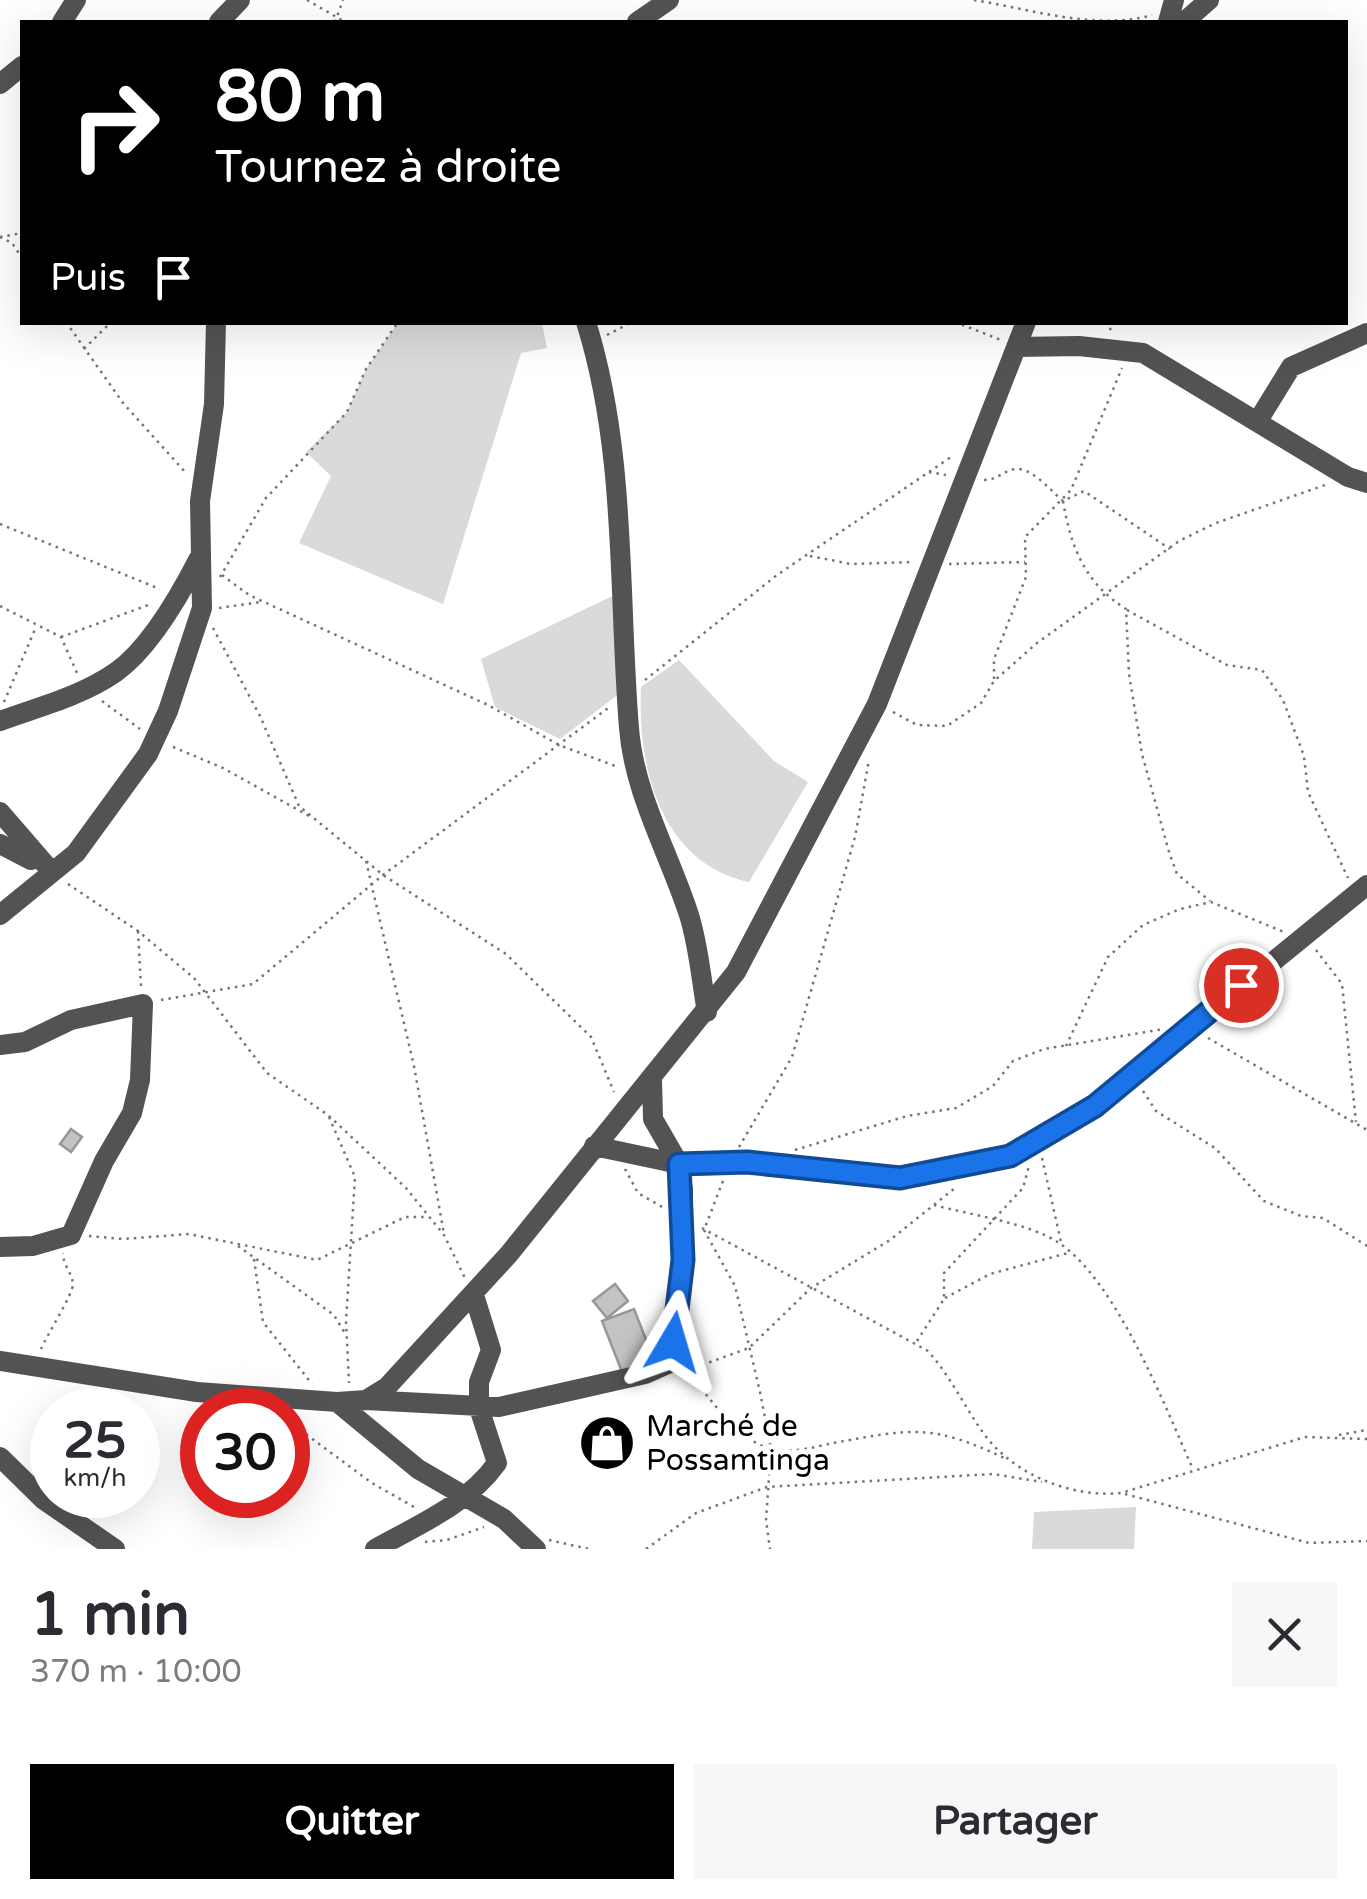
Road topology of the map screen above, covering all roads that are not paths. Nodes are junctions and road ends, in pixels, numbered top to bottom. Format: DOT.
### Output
graph roads {
  1 [pos="240,0"];
  2 [pos="669,0"];
  3 [pos="1208,0"];
  4 [pos="1175,13"];
  5 [pos="221,16"];
  6 [pos="640,20"];
  7 [pos="20,68"];
  8 [pos="0,84"];
  9 [pos="216,325"];
  10 [pos="1025,325"];
  11 [pos="589,332"];
  12 [pos="1367,333"];
  13 [pos="1016,346"];
  14 [pos="1258,419"];
  15 [pos="1358,480"];
  16 [pos="202,550"];
  17 [pos="0,721"];
  18 [pos="0,812"];
  19 [pos="0,844"];
  20 [pos="51,871"];
  21 [pos="1361,889"];
  22 [pos="0,915"];
  23 [pos="707,1012"];
  24 [pos="0,1045"];
  25 [pos="652,1079"];
  26 [pos="594,1146"];
  27 [pos="679,1164"];
  28 [pos="0,1247"];
  29 [pos="474,1295"];
  30 [pos="0,1361"];
  31 [pos="344,1401"];
  32 [pos="479,1408"];
  33 [pos="0,1457"];
  34 [pos="463,1497"];
  35 [pos="534,1546"];
  36 [pos="115,1549"];
  37 [pos="375,1549"];
  1 -- 5 [label="street"];
  2 -- 6 [label="street"];
  3 -- 4 [label="street"];
  7 -- 8 [label="street"];
  9 -- 16 [label="street"];
  10 -- 13 [label="street"];
  11 -- 23 [label="street"];
  12 -- 14 [label="street"];
  13 -- 14 [label="street"];
  13 -- 23 [label="street"];
  14 -- 15 [label="street"];
  16 -- 17 [label="street"];
  16 -- 20 [label="street"];
  18 -- 20 [label="street"];
  19 -- 20 [label="street"];
  20 -- 22 [label="street"];
  21 -- 27 [label="street"];
  23 -- 25 [label="street"];
  24 -- 28 [label="street"];
  25 -- 26 [label="street"];
  25 -- 27 [label="street"];
  26 -- 27 [label="street"];
  26 -- 29 [label="street"];
  27 -- 32 [label="street"];
  29 -- 31 [label="street"];
  29 -- 32 [label="street"];
  30 -- 31 [label="street"];
  31 -- 32 [label="street"];
  31 -- 34 [label="street"];
  32 -- 34 [label="street"];
  33 -- 36 [label="street"];
  34 -- 35 [label="street"];
  34 -- 37 [label="street"];
}
